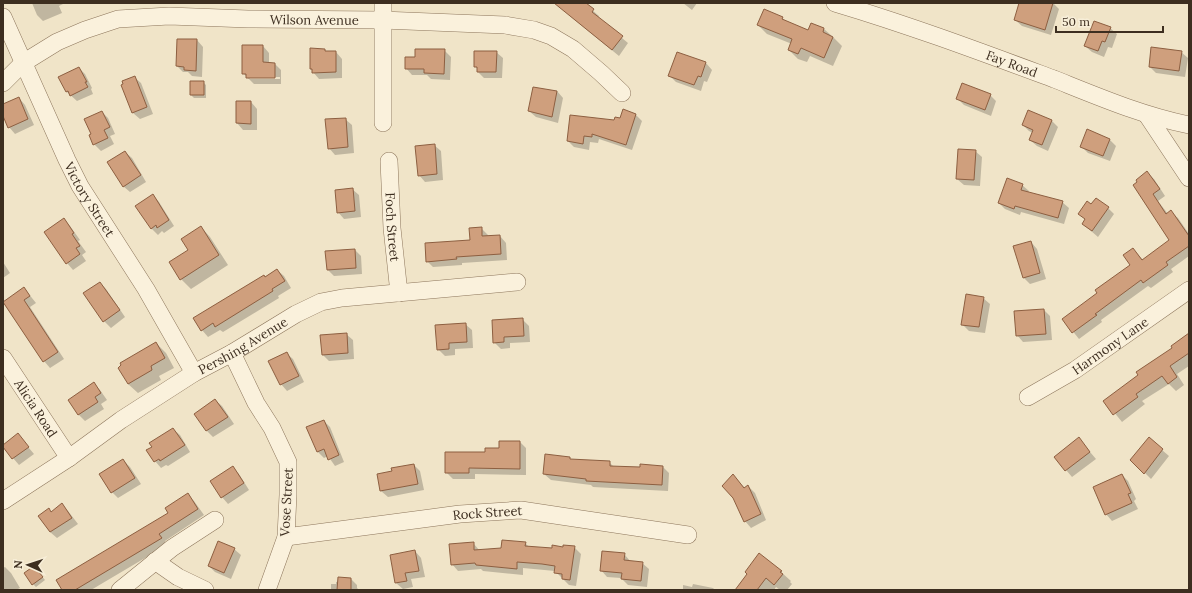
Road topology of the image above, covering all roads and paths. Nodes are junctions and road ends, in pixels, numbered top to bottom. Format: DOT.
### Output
graph roads {
  1 [pos="383,3"];
  2 [pos="835,3"];
  3 [pos="3,17"];
  4 [pos="382,20"];
  5 [pos="23,63"];
  6 [pos="3,83"];
  7 [pos="622,93"];
  8 [pos="1147,115"];
  9 [pos="383,123"];
  10 [pos="1189,125"];
  11 [pos="389,161"];
  12 [pos="1189,178"];
  13 [pos="517,282"];
  14 [pos="1189,290"];
  15 [pos="399,293"];
  16 [pos="232,353"];
  17 [pos="3,358"];
  18 [pos="194,373"];
  19 [pos="1028,398"];
  20 [pos="69,458"];
  21 [pos="3,501"];
  22 [pos="215,520"];
  23 [pos="688,535"];
  24 [pos="286,537"];
  25 [pos="155,561"];
  26 [pos="120,590"];
  27 [pos="205,590"];
  28 [pos="267,590"];
  1 -- 4 [label="street"];
  2 -- 8 [label="street, Fay Road"];
  3 -- 5 [label="street, Victory Street"];
  4 -- 5 [label="street, Wilson Avenue"];
  4 -- 7 [label="street, Wilson Avenue"];
  4 -- 9 [label="street"];
  5 -- 6 [label="street, Wilson Avenue"];
  5 -- 18 [label="street, Victory Street"];
  8 -- 10 [label="street, Fay Road"];
  8 -- 12 [label="street"];
  11 -- 15 [label="street, Foch Street"];
  13 -- 15 [label="street, Pershing Avenue"];
  14 -- 19 [label="street, Harmony Lane"];
  15 -- 16 [label="street, Pershing Avenue"];
  16 -- 18 [label="street, Pershing Avenue"];
  16 -- 24 [label="street, Vose Street"];
  17 -- 20 [label="street, Alicia Road"];
  18 -- 20 [label="street, Pershing Avenue"];
  20 -- 21 [label="street, Pershing Avenue"];
  22 -- 25 [label="street"];
  23 -- 24 [label="street, Rock Street"];
  24 -- 28 [label="street, Vose Street"];
  25 -- 26 [label="street"];
  25 -- 27 [label="street"];
}
